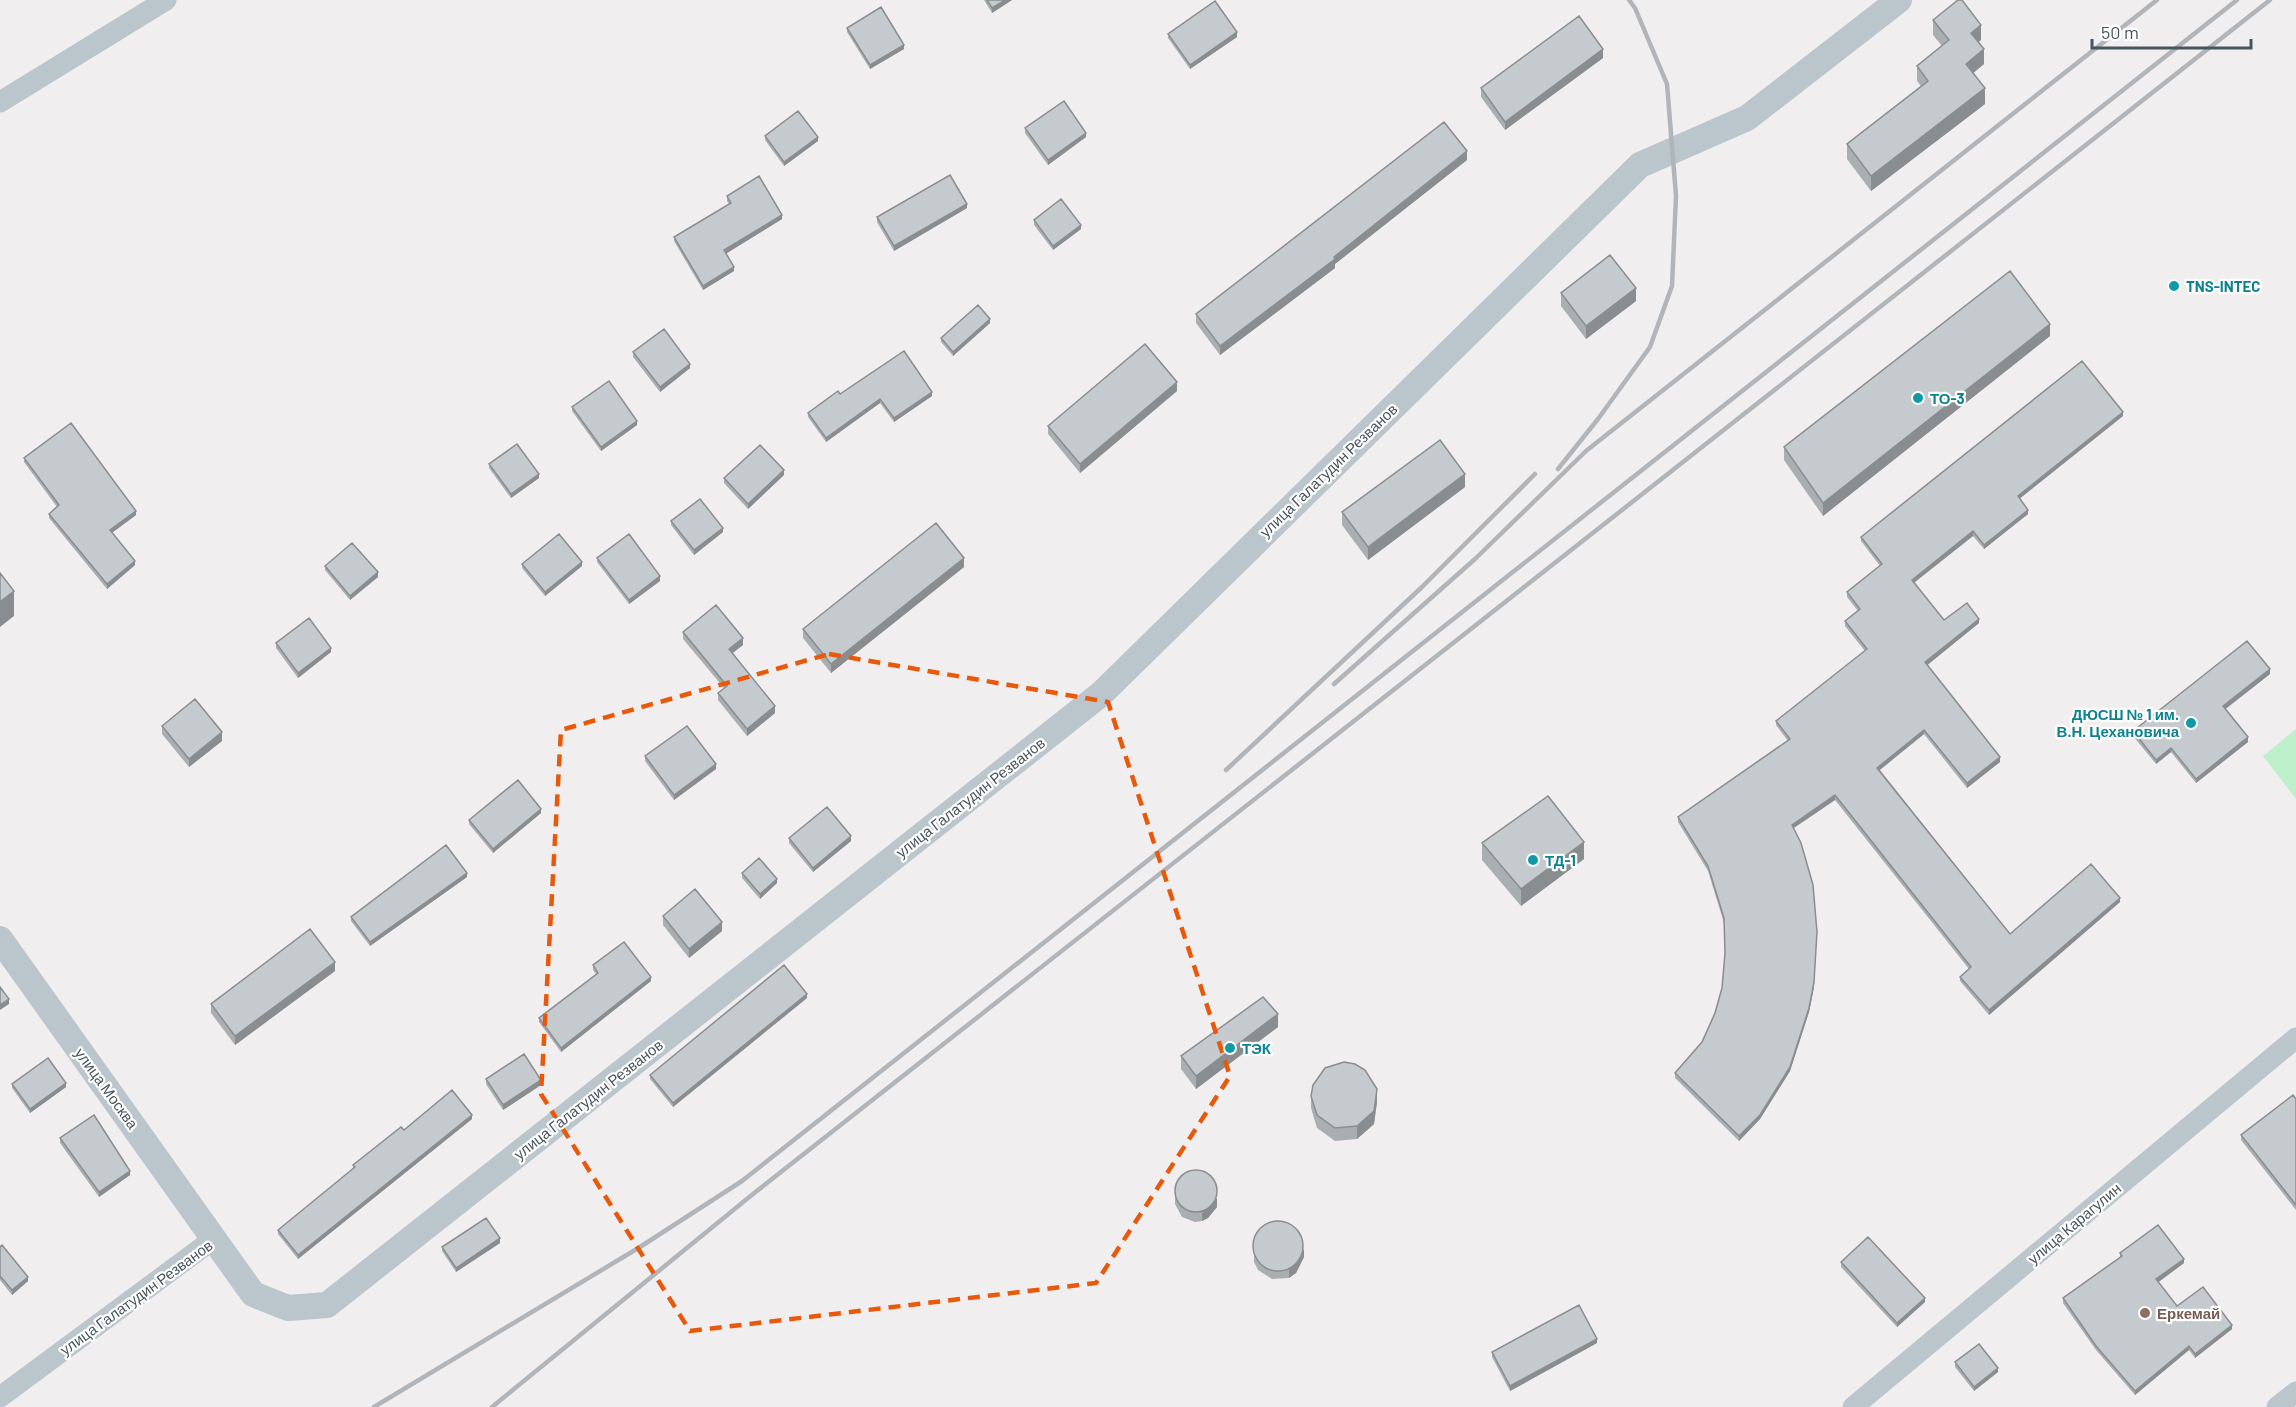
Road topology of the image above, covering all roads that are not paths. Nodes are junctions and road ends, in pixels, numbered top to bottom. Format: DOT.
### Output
graph roads {
  1 [pos="166,0"];
  2 [pos="1899,0"];
  3 [pos="0,102"];
  4 [pos="0,939"];
  5 [pos="2296,1038"];
  6 [pos="215,1238"];
  7 [pos="2296,1392"];
  8 [pos="0,1397"];
  9 [pos="1853,1407"];
  10 [pos="2277,1407"];
  1 -- 3 [label="street"];
  2 -- 6 [label="street, улица Галатудин Резванов"];
  4 -- 6 [label="street, улица Москва"];
  5 -- 9 [label="street, улица Карагулин"];
  6 -- 8 [label="street, улица Галатудин Резванов"];
  7 -- 10 [label="street"];
}
